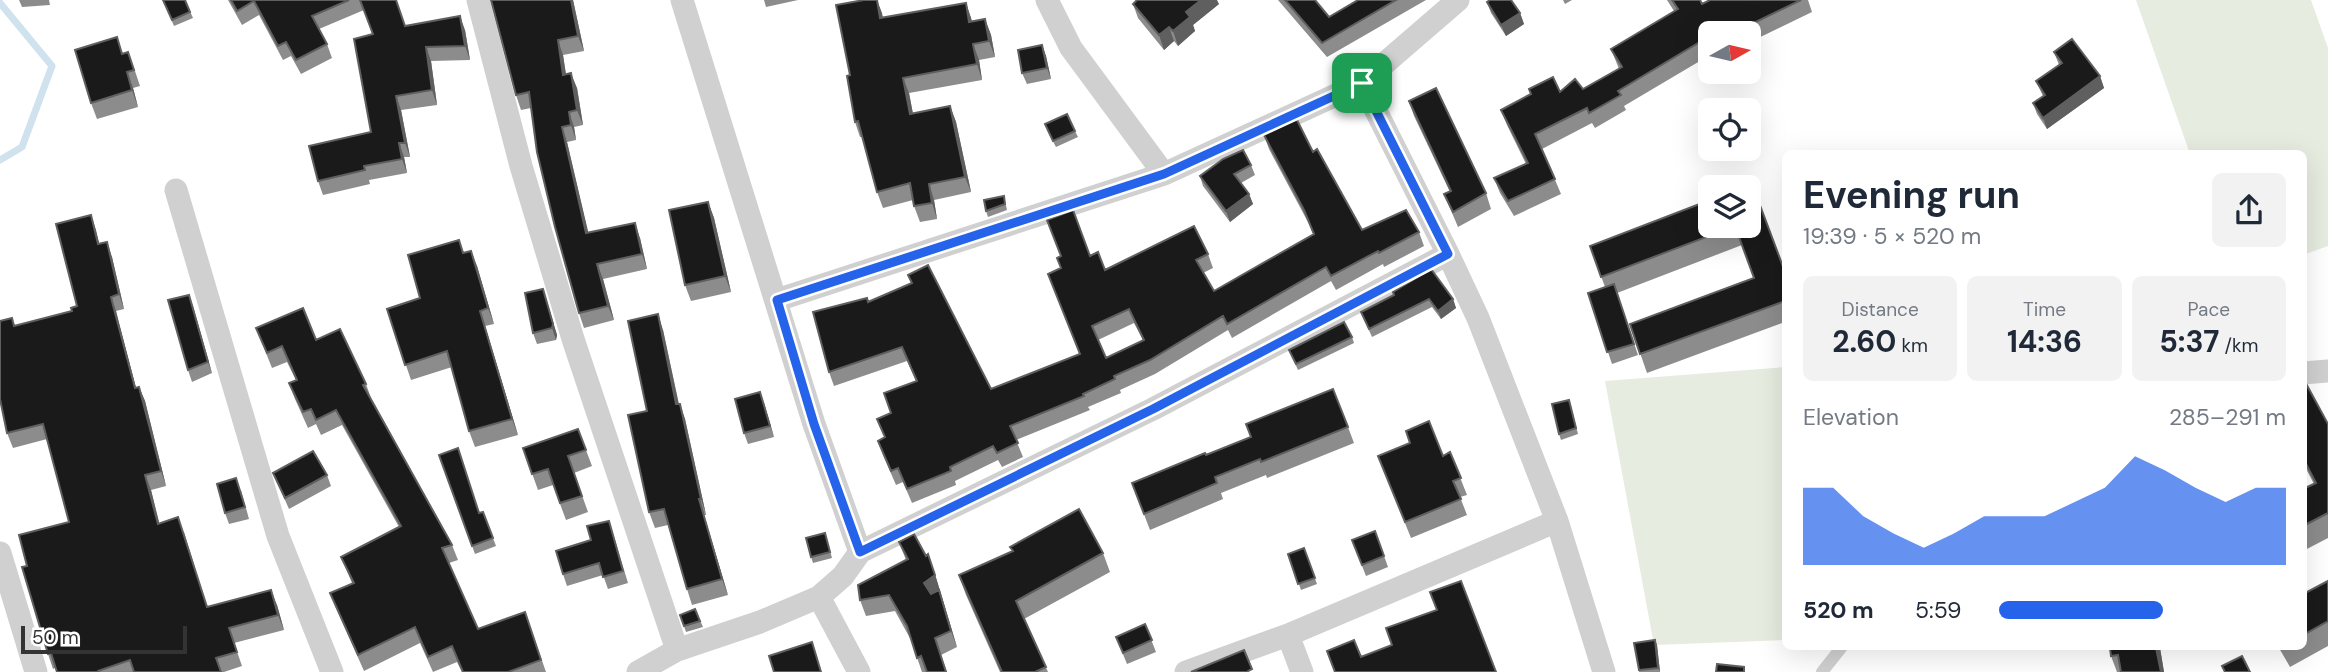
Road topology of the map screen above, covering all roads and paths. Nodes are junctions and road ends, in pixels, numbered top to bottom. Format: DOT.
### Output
graph roads {
  1 [pos="478,0"];
  2 [pos="682,0"];
  3 [pos="1047,0"];
  4 [pos="1458,0"];
  5 [pos="1362,83"];
  6 [pos="1164,174"];
  7 [pos="176,190"];
  8 [pos="1448,254"];
  9 [pos="777,300"];
  10 [pos="2328,370"];
  11 [pos="2307,373"];
  12 [pos="1557,521"];
  13 [pos="860,552"];
  14 [pos="0,553"];
  15 [pos="820,597"];
  16 [pos="1288,635"];
  17 [pos="677,650"];
  18 [pos="1839,650"];
  19 [pos="36,672"];
  20 [pos="332,672"];
  21 [pos="638,672"];
  22 [pos="859,672"];
  23 [pos="1186,672"];
  24 [pos="1302,672"];
  25 [pos="1604,672"];
  26 [pos="1822,672"];
  1 -- 17 [label="street"];
  2 -- 9 [label="street"];
  3 -- 6 [label="street"];
  4 -- 5 [label="street"];
  5 -- 6 [label="street"];
  5 -- 8 [label="street"];
  6 -- 9 [label="street"];
  7 -- 20 [label="street"];
  8 -- 12 [label="street"];
  8 -- 13 [label="street"];
  9 -- 13 [label="street"];
  10 -- 11 [label="street"];
  12 -- 16 [label="street"];
  12 -- 25 [label="street"];
  13 -- 15 [label="street"];
  14 -- 19 [label="street"];
  15 -- 17 [label="street"];
  15 -- 22 [label="street"];
  16 -- 23 [label="street"];
  16 -- 24 [label="street"];
  17 -- 21 [label="street"];
  18 -- 26 [label="lane"];
}
